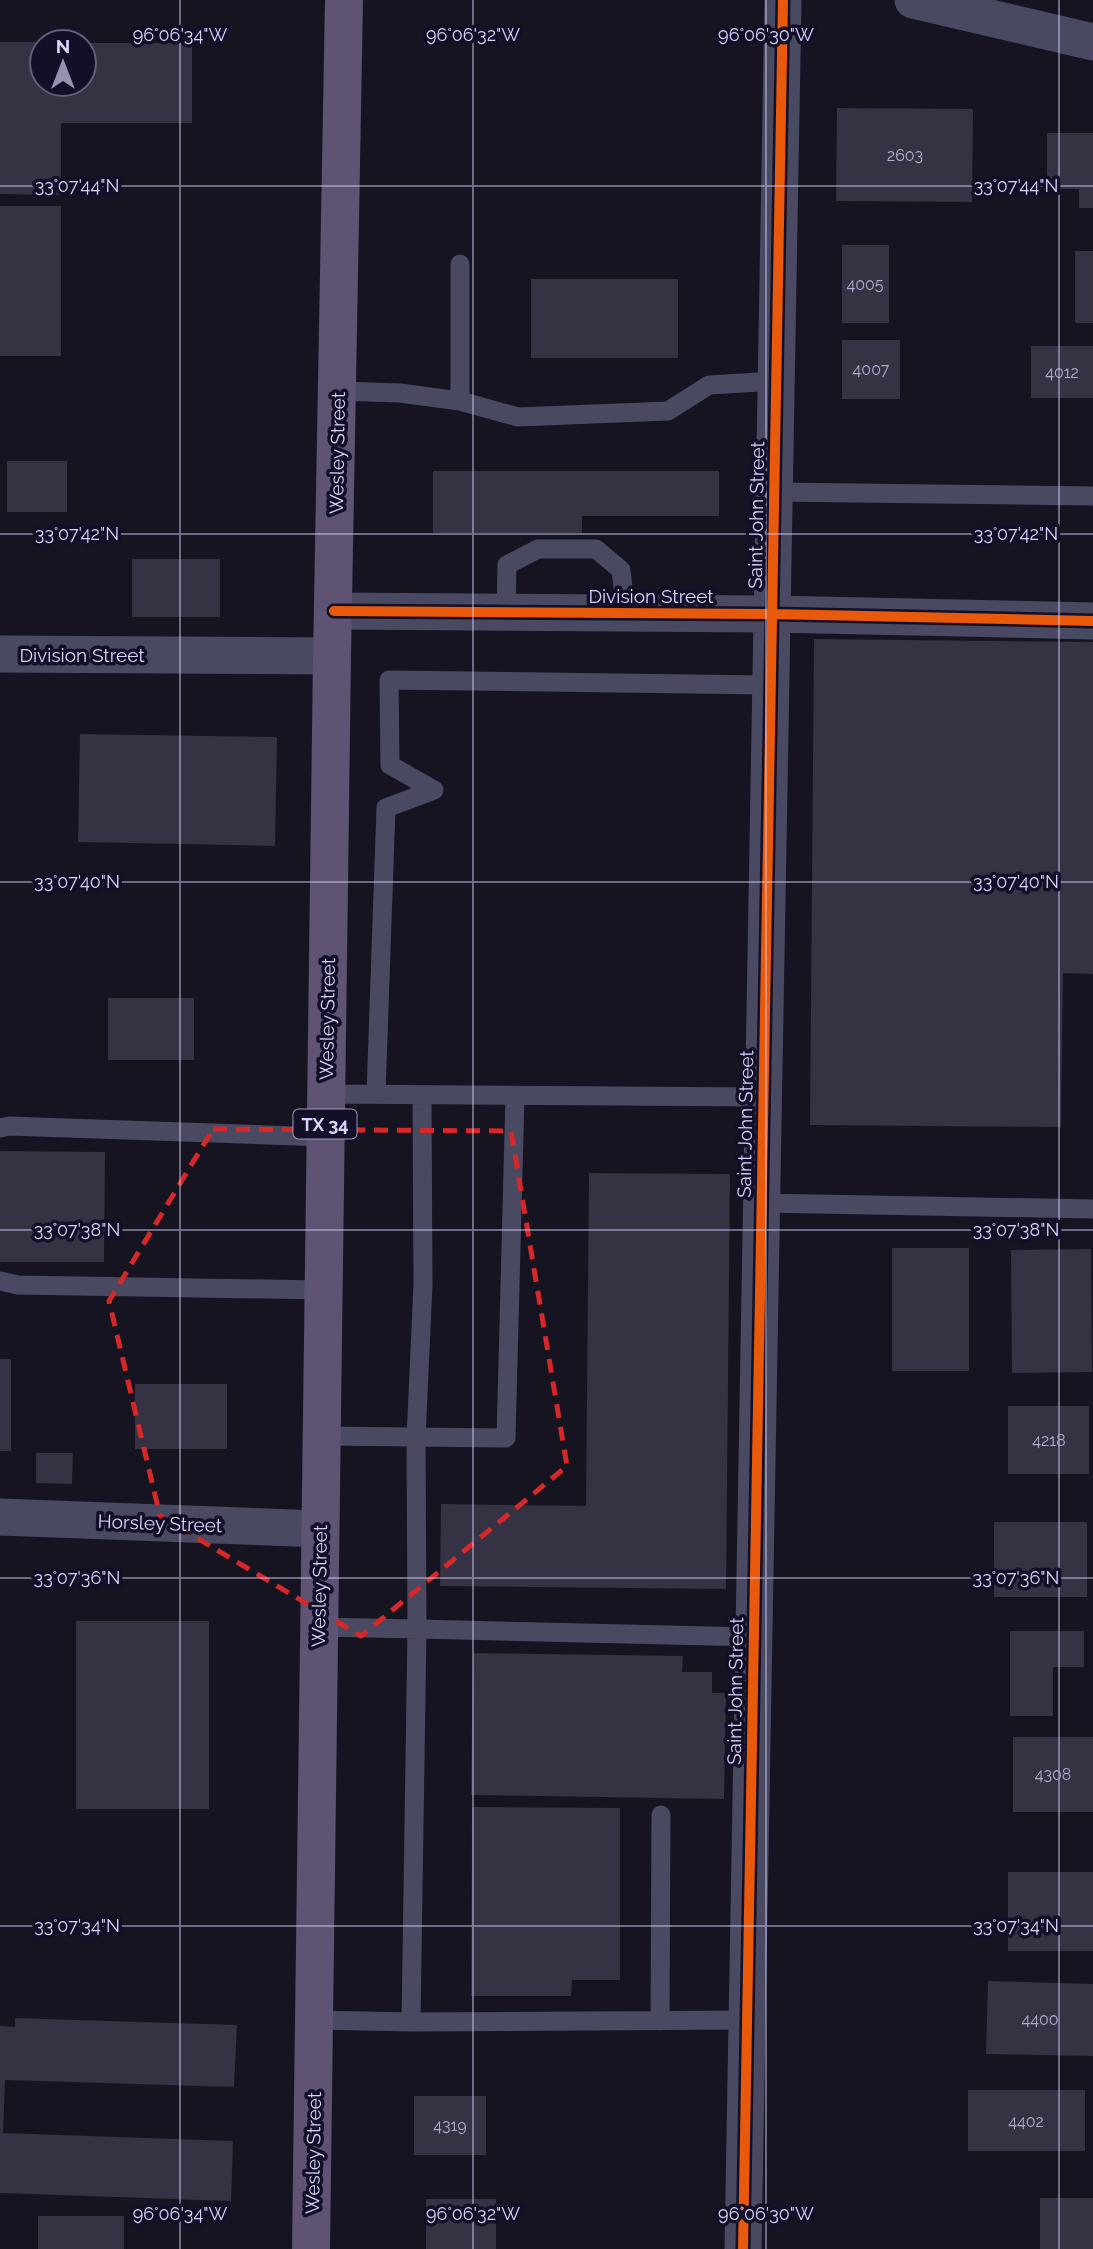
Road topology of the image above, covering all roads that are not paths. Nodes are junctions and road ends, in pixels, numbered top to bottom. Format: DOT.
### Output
graph roads {
  1 [pos="344,0"];
  2 [pos="783,0"];
  3 [pos="913,0"];
  4 [pos="1093,43"];
  5 [pos="460,264"];
  6 [pos="776,381"];
  7 [pos="338,391"];
  8 [pos="460,401"];
  9 [pos="774,492"];
  10 [pos="1093,496"];
  11 [pos="334,611"];
  12 [pos="506,612"];
  13 [pos="626,613"];
  14 [pos="772,614"];
  15 [pos="1093,621"];
  16 [pos="0,654"];
  17 [pos="332,656"];
  18 [pos="771,685"];
  19 [pos="326,1094"];
  20 [pos="376,1094"];
  21 [pos="422,1095"];
  22 [pos="515,1096"];
  23 [pos="763,1097"];
  24 [pos="0,1128"];
  25 [pos="325,1137"];
  26 [pos="762,1203"];
  27 [pos="1093,1209"];
  28 [pos="0,1281"];
  29 [pos="323,1290"];
  30 [pos="321,1436"];
  31 [pos="416,1438"];
  32 [pos="0,1517"];
  33 [pos="320,1529"];
  34 [pos="319,1627"];
  35 [pos="417,1629"];
  36 [pos="754,1637"];
  37 [pos="662,1815"];
  38 [pos="314,2020"];
  39 [pos="747,2020"];
  40 [pos="660,2021"];
  41 [pos="411,2022"];
  42 [pos="312,2249"];
  43 [pos="743,2249"];
  1 -- 7 [label="main road, Wesley Street / TX 34"];
  2 -- 6 [label="street, Saint John Street"];
  3 -- 4 [label="street"];
  5 -- 8 [label="lane"];
  6 -- 8 [label="lane"];
  6 -- 9 [label="street, Saint John Street"];
  7 -- 8 [label="lane"];
  7 -- 11 [label="main road, Wesley Street / TX 34"];
  9 -- 10 [label="lane"];
  9 -- 14 [label="street, Saint John Street"];
  11 -- 12 [label="street, Division Street"];
  11 -- 17 [label="main road, Wesley Street / TX 34"];
  12 -- 13 [label="street, Division Street"];
  12 -- 13 [label="lane"];
  13 -- 14 [label="street, Division Street"];
  14 -- 15 [label="street, Division Street"];
  14 -- 18 [label="street, Saint John Street"];
  16 -- 17 [label="street, Division Street"];
  17 -- 19 [label="main road, Wesley Street / TX 34"];
  18 -- 20 [label="lane"];
  18 -- 23 [label="street, Saint John Street"];
  19 -- 20 [label="lane"];
  19 -- 25 [label="main road, Wesley Street / TX 34"];
  20 -- 21 [label="lane"];
  21 -- 22 [label="lane"];
  21 -- 31 [label="lane"];
  22 -- 23 [label="lane"];
  22 -- 31 [label="lane"];
  23 -- 26 [label="street, Saint John Street"];
  24 -- 25 [label="lane"];
  25 -- 29 [label="main road, Wesley Street / TX 34"];
  26 -- 27 [label="lane"];
  26 -- 36 [label="street, Saint John Street"];
  28 -- 29 [label="lane"];
  29 -- 30 [label="main road, Wesley Street / TX 34"];
  30 -- 31 [label="lane"];
  30 -- 33 [label="main road, Wesley Street / TX 34"];
  31 -- 35 [label="lane"];
  32 -- 33 [label="street, Horsley Street"];
  33 -- 34 [label="main road, Wesley Street / TX 34"];
  34 -- 35 [label="lane"];
  34 -- 38 [label="main road, Wesley Street / TX 34"];
  35 -- 36 [label="lane"];
  35 -- 41 [label="lane"];
  36 -- 39 [label="street, Saint John Street"];
  37 -- 40 [label="lane"];
  38 -- 41 [label="lane"];
  38 -- 42 [label="main road, Wesley Street / TX 34"];
  39 -- 40 [label="lane"];
  39 -- 43 [label="street, Saint John Street"];
  40 -- 41 [label="lane"];
}
